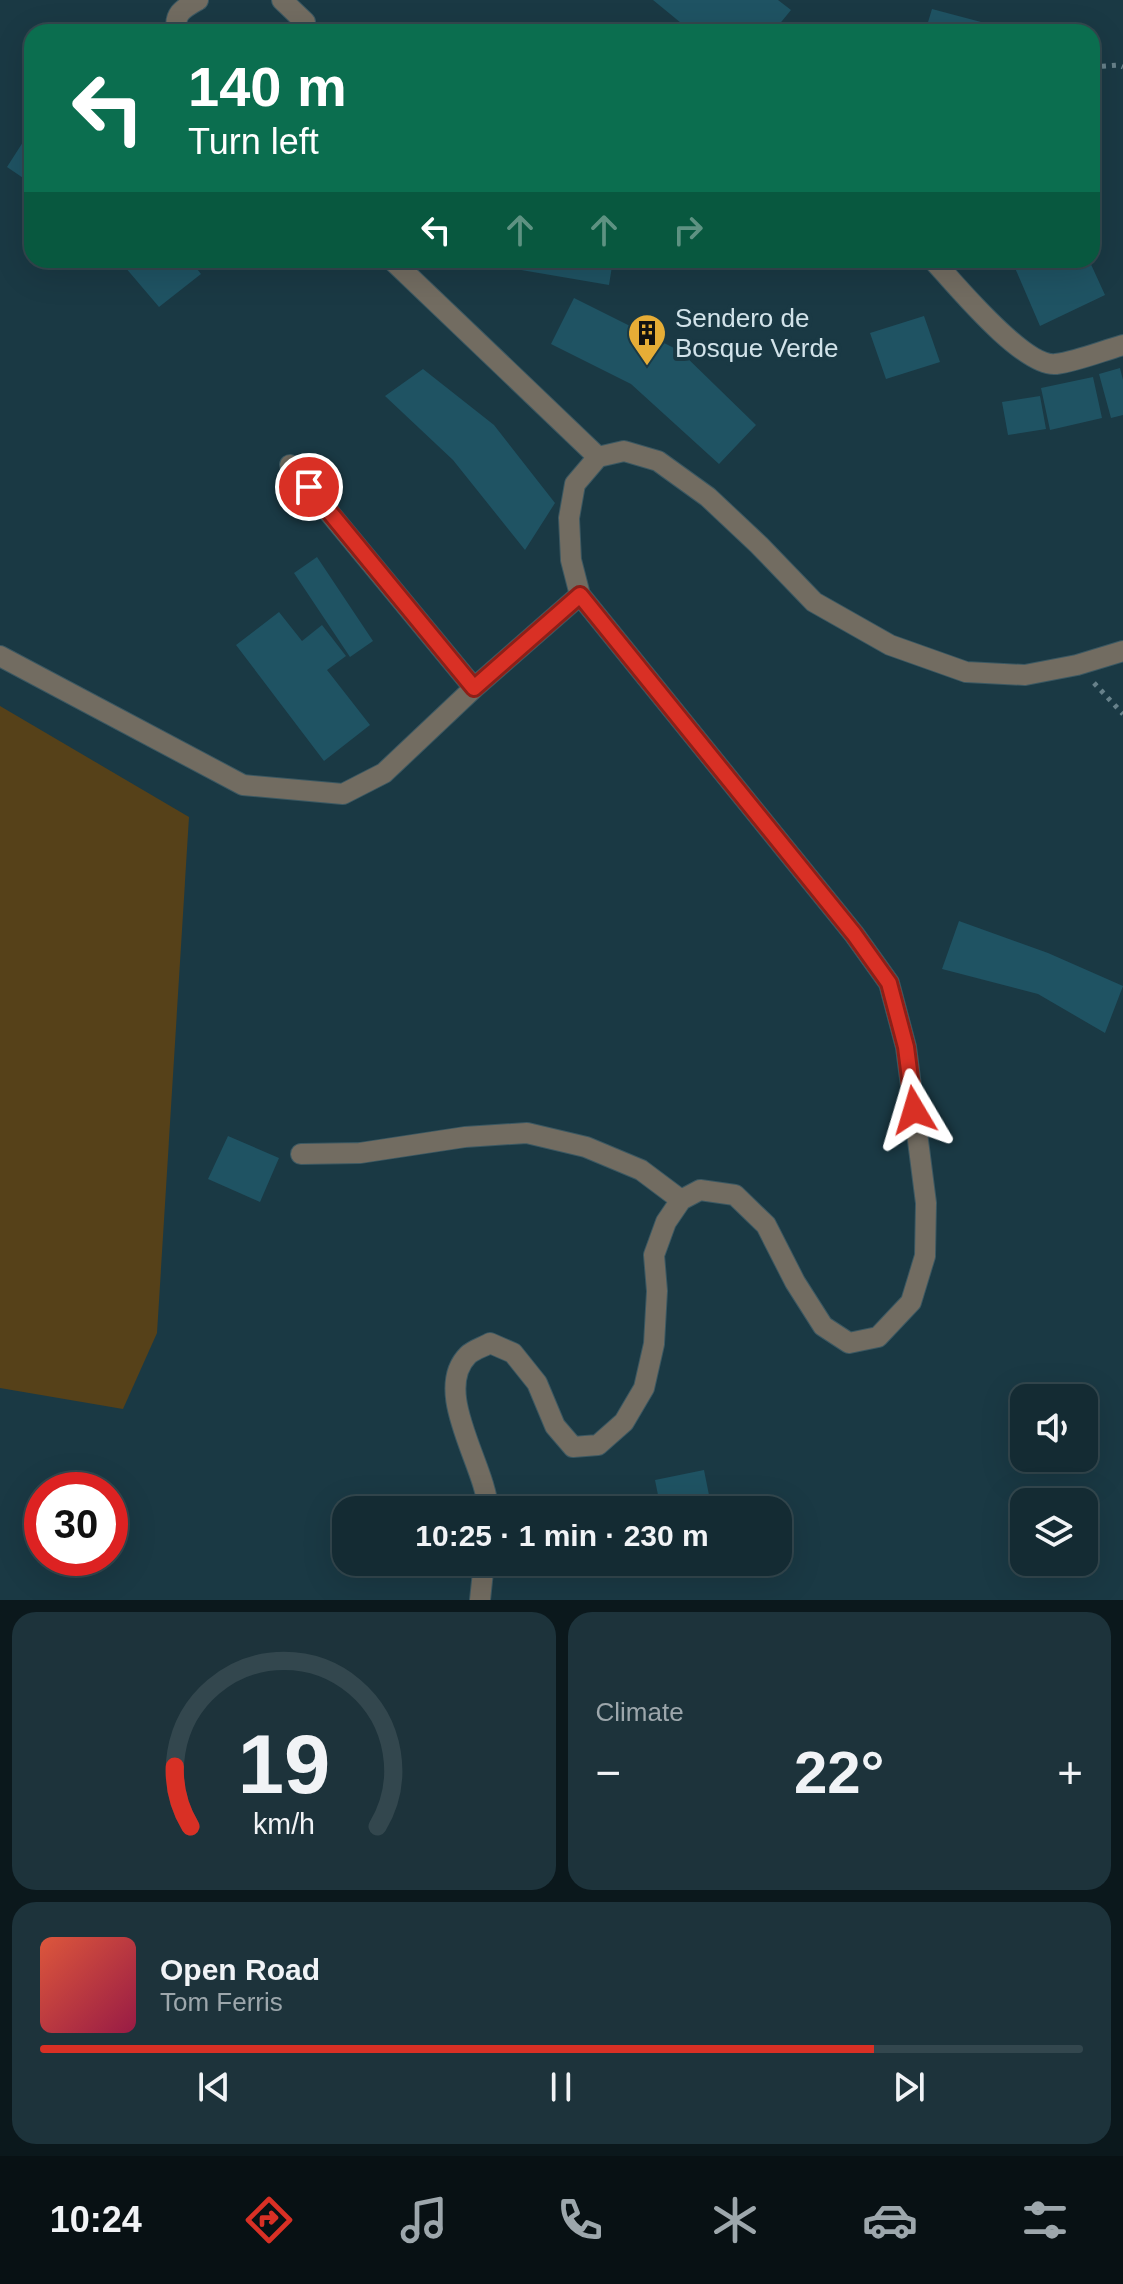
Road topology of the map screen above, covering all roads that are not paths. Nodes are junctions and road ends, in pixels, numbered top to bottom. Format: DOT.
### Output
graph roads {
  1 [pos="198,0"];
  2 [pos="282,0"];
  3 [pos="305,22"];
  4 [pos="175,24"];
  5 [pos="400,268"];
  6 [pos="940,268"];
  7 [pos="1123,345"];
  8 [pos="598,457"];
  9 [pos="290,465"];
  10 [pos="580,595"];
  11 [pos="1123,651"];
  12 [pos="0,656"];
  13 [pos="474,688"];
  14 [pos="301,1154"];
  15 [pos="681,1200"];
  16 [pos="485,1496"];
  17 [pos="483,1576"];
  18 [pos="480,1600"];
  1 -- 4 [label="street"];
  2 -- 3 [label="street"];
  5 -- 8 [label="street"];
  6 -- 7 [label="street"];
  8 -- 10 [label="street"];
  8 -- 11 [label="street"];
  9 -- 13 [label="street"];
  10 -- 13 [label="street"];
  10 -- 15 [label="street"];
  12 -- 13 [label="street"];
  14 -- 15 [label="street"];
  15 -- 16 [label="street"];
  17 -- 18 [label="street"];
}
